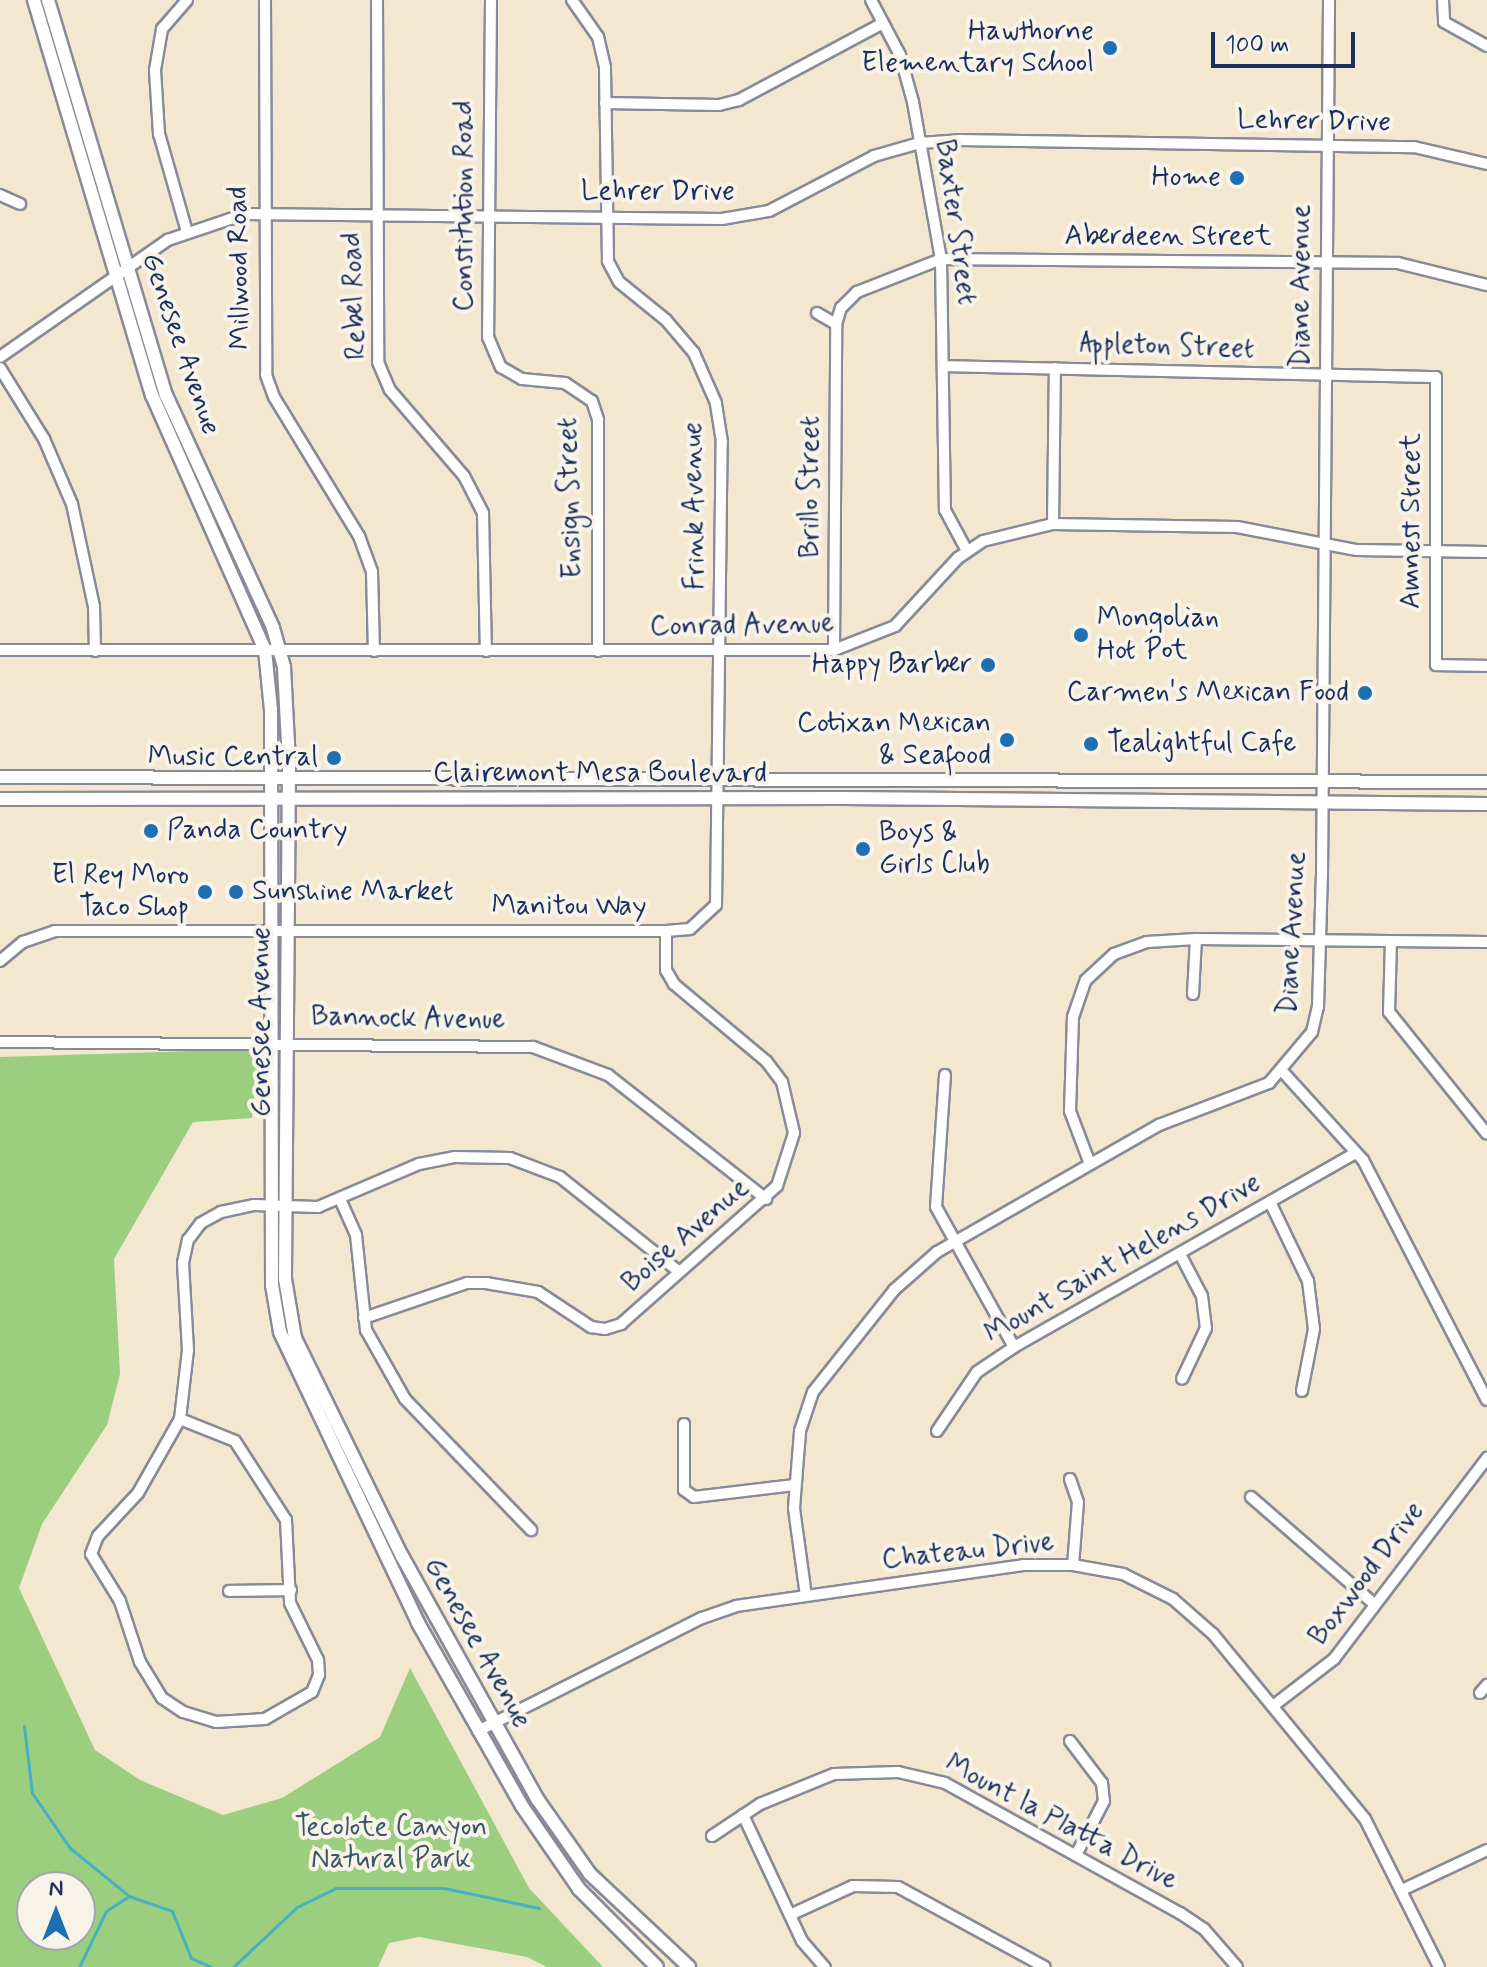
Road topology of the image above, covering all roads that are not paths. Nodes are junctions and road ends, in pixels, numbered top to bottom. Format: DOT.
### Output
graph roads {
  1 [pos="34,0"];
  2 [pos="48,0"];
  3 [pos="187,0"];
  4 [pos="265,0"];
  5 [pos="377,0"];
  6 [pos="491,0"];
  7 [pos="572,0"];
  8 [pos="871,0"];
  9 [pos="1329,0"];
  10 [pos="1443,0"];
  11 [pos="883,23"];
  12 [pos="1487,46"];
  13 [pos="605,103"];
  14 [pos="920,143"];
  15 [pos="1327,146"];
  16 [pos="1487,164"];
  17 [pos="0,195"];
  18 [pos="20,204"];
  19 [pos="262,212"];
  20 [pos="377,213"];
  21 [pos="488,215"];
  22 [pos="604,216"];
  23 [pos="187,232"];
  24 [pos="941,259"];
  25 [pos="1327,262"];
  26 [pos="129,266"];
  27 [pos="114,276"];
  28 [pos="1487,285"];
  29 [pos="817,313"];
  30 [pos="836,324"];
  31 [pos="0,357"];
  32 [pos="945,366"];
  33 [pos="0,368"];
  34 [pos="1055,368"];
  35 [pos="1326,374"];
  36 [pos="1436,377"];
  37 [pos="541,381"];
  38 [pos="1053,524"];
  39 [pos="1324,544"];
  40 [pos="967,551"];
  41 [pos="1437,552"];
  42 [pos="1487,552"];
  43 [pos="0,650"];
  44 [pos="265,650"];
  45 [pos="280,650"];
  46 [pos="834,650"];
  47 [pos="95,651"];
  48 [pos="374,651"];
  49 [pos="486,651"];
  50 [pos="598,651"];
  51 [pos="721,652"];
  52 [pos="1487,666"];
  53 [pos="271,776"];
  54 [pos="0,777"];
  55 [pos="289,777"];
  56 [pos="721,778"];
  57 [pos="1323,780"];
  58 [pos="1487,782"];
  59 [pos="721,798"];
  60 [pos="0,799"];
  61 [pos="271,799"];
  62 [pos="287,799"];
  63 [pos="1322,803"];
  64 [pos="1487,804"];
  65 [pos="270,931"];
  66 [pos="286,931"];
  67 [pos="666,931"];
  68 [pos="1196,939"];
  69 [pos="1320,940"];
  70 [pos="1391,941"];
  71 [pos="1487,942"];
  72 [pos="0,961"];
  73 [pos="1193,994"];
  74 [pos="286,1041"];
  75 [pos="0,1042"];
  76 [pos="271,1042"];
  77 [pos="1283,1072"];
  78 [pos="945,1075"];
  79 [pos="1487,1134"];
  80 [pos="1356,1153"];
  81 [pos="1090,1164"];
  82 [pos="340,1199"];
  83 [pos="766,1199"];
  84 [pos="1270,1202"];
  85 [pos="271,1204"];
  86 [pos="285,1205"];
  87 [pos="955,1243"];
  88 [pos="1180,1254"];
  89 [pos="678,1271"];
  90 [pos="364,1318"];
  91 [pos="1014,1347"];
  92 [pos="1182,1379"];
  93 [pos="1302,1391"];
  94 [pos="1487,1400"];
  95 [pos="180,1419"];
  96 [pos="684,1424"];
  97 [pos="937,1431"];
  98 [pos="1487,1458"];
  99 [pos="1070,1479"];
  100 [pos="794,1485"];
  101 [pos="1251,1497"];
  102 [pos="531,1530"];
  103 [pos="1073,1565"];
  104 [pos="291,1590"];
  105 [pos="229,1591"];
  106 [pos="806,1596"];
  107 [pos="1373,1603"];
  108 [pos="1273,1706"];
  109 [pos="495,1724"];
  110 [pos="478,1731"];
  111 [pos="1070,1741"];
  112 [pos="743,1815"];
  113 [pos="712,1836"];
  114 [pos="1487,1850"];
  115 [pos="1076,1855"];
  116 [pos="1402,1890"];
  117 [pos="790,1915"];
  118 [pos="657,1967"];
  119 [pos="689,1967"];
  120 [pos="825,1967"];
  121 [pos="1045,1967"];
  122 [pos="1237,1967"];
  123 [pos="1439,1967"];
  1 -- 27 [label="main road, Genesee Avenue"];
  2 -- 26 [label="main road, Genesee Avenue"];
  3 -- 23 [label="street"];
  4 -- 19 [label="street, Millwood Road"];
  5 -- 20 [label="street, Rebel Road"];
  6 -- 21 [label="street, Constitution Road"];
  7 -- 13 [label="street, Frink Avenue"];
  8 -- 11 [label="street, Baxter Street"];
  9 -- 15 [label="street, Diane Avenue"];
  10 -- 12 [label="street"];
  11 -- 13 [label="street"];
  11 -- 14 [label="street, Baxter Street"];
  13 -- 22 [label="street, Frink Avenue"];
  14 -- 15 [label="street, Lehrer Drive"];
  14 -- 22 [label="street, Lehrer Drive"];
  14 -- 24 [label="street, Baxter Street"];
  15 -- 16 [label="street, Lehrer Drive"];
  15 -- 25 [label="street, Diane Avenue"];
  17 -- 18 [label="street"];
  19 -- 20 [label="street, Lehrer Drive"];
  19 -- 23 [label="street, Lehrer Drive"];
  19 -- 48 [label="street, Millwood Road"];
  20 -- 21 [label="street, Lehrer Drive"];
  20 -- 49 [label="street, Rebel Road"];
  21 -- 22 [label="street, Lehrer Drive"];
  21 -- 37 [label="street, Constitution Road"];
  22 -- 51 [label="street, Frink Avenue"];
  23 -- 26 [label="street, Lehrer Drive"];
  24 -- 25 [label="street, Aberdeen Street"];
  24 -- 30 [label="street"];
  24 -- 32 [label="street, Baxter Street"];
  25 -- 28 [label="street, Aberdeen Street"];
  25 -- 35 [label="street, Diane Avenue"];
  26 -- 27 [label="street, Lehrer Drive"];
  26 -- 45 [label="main road, Genesee Avenue"];
  27 -- 31 [label="street"];
  27 -- 44 [label="main road, Genesee Avenue"];
  29 -- 30 [label="street"];
  30 -- 46 [label="street, Brillo Street"];
  32 -- 34 [label="street, Appleton Street"];
  32 -- 40 [label="street, Baxter Street"];
  33 -- 47 [label="street"];
  34 -- 35 [label="street, Appleton Street"];
  34 -- 38 [label="street"];
  35 -- 36 [label="street, Appleton Street"];
  35 -- 39 [label="street, Diane Avenue"];
  36 -- 41 [label="street, Amnest Street"];
  37 -- 50 [label="street, Ensign Street"];
  38 -- 39 [label="street, Conrad Avenue"];
  38 -- 40 [label="street, Conrad Avenue"];
  39 -- 41 [label="street, Conrad Avenue"];
  39 -- 57 [label="street, Diane Avenue"];
  40 -- 46 [label="street, Conrad Avenue"];
  41 -- 42 [label="street, Conrad Avenue"];
  41 -- 52 [label="street, Amnest Street"];
  43 -- 47 [label="street, Conrad Avenue"];
  44 -- 45 [label="street, Conrad Avenue"];
  44 -- 47 [label="street, Conrad Avenue"];
  44 -- 53 [label="main road, Genesee Avenue"];
  45 -- 48 [label="street, Conrad Avenue"];
  45 -- 55 [label="main road, Genesee Avenue"];
  46 -- 51 [label="street, Conrad Avenue"];
  48 -- 49 [label="street, Conrad Avenue"];
  49 -- 50 [label="street, Conrad Avenue"];
  50 -- 51 [label="street, Conrad Avenue"];
  51 -- 56 [label="street, Frink Avenue"];
  53 -- 54 [label="main road, Clairemont Mesa Boulevard"];
  53 -- 55 [label="main road, Clairemont Mesa Boulevard"];
  53 -- 61 [label="main road, Genesee Avenue"];
  55 -- 56 [label="main road, Clairemont Mesa Boulevard"];
  55 -- 62 [label="main road, Genesee Avenue"];
  56 -- 57 [label="main road, Clairemont Mesa Boulevard"];
  56 -- 59 [label="street, Frink Avenue"];
  57 -- 58 [label="main road, Clairemont Mesa Boulevard"];
  57 -- 63 [label="street, Diane Avenue"];
  59 -- 62 [label="main road, Clairemont Mesa Boulevard"];
  59 -- 63 [label="main road, Clairemont Mesa Boulevard"];
  59 -- 67 [label="street, Frink Avenue"];
  60 -- 61 [label="main road, Clairemont Mesa Boulevard"];
  61 -- 62 [label="main road, Clairemont Mesa Boulevard"];
  61 -- 65 [label="main road, Genesee Avenue"];
  62 -- 66 [label="main road, Genesee Avenue"];
  63 -- 64 [label="main road, Clairemont Mesa Boulevard"];
  63 -- 69 [label="street, Diane Avenue"];
  65 -- 66 [label="street, Manitou Way"];
  65 -- 72 [label="street, Manitou Way"];
  65 -- 76 [label="main road, Genesee Avenue"];
  66 -- 67 [label="street, Manitou Way"];
  66 -- 74 [label="main road, Genesee Avenue"];
  67 -- 83 [label="street, Boise Avenue"];
  68 -- 69 [label="street"];
  68 -- 73 [label="street"];
  68 -- 81 [label="street"];
  69 -- 70 [label="street"];
  69 -- 77 [label="street, Diane Avenue"];
  70 -- 71 [label="street"];
  70 -- 79 [label="street"];
  74 -- 76 [label="street, Bannock Avenue"];
  74 -- 83 [label="street, Bannock Avenue"];
  74 -- 86 [label="main road, Genesee Avenue"];
  75 -- 76 [label="street, Bannock Avenue"];
  76 -- 85 [label="main road, Genesee Avenue"];
  77 -- 80 [label="street"];
  77 -- 81 [label="street, Diane Avenue"];
  78 -- 87 [label="street"];
  80 -- 84 [label="street, Mount Saint Helens Drive"];
  80 -- 94 [label="street"];
  81 -- 87 [label="street, Diane Avenue"];
  82 -- 86 [label="street"];
  82 -- 89 [label="street"];
  82 -- 90 [label="street"];
  83 -- 89 [label="street, Boise Avenue"];
  84 -- 88 [label="street, Mount Saint Helens Drive"];
  84 -- 93 [label="street"];
  85 -- 86 [label="street"];
  85 -- 95 [label="street"];
  85 -- 110 [label="main road, Genesee Avenue"];
  86 -- 109 [label="main road, Genesee Avenue"];
  87 -- 91 [label="street"];
  87 -- 100 [label="street, Diane Avenue"];
  88 -- 91 [label="street, Mount Saint Helens Drive"];
  88 -- 92 [label="street"];
  89 -- 90 [label="street, Boise Avenue"];
  90 -- 102 [label="street"];
  91 -- 97 [label="street, Mount Saint Helens Drive"];
  95 -- 104 [label="street"];
  95 -- 104 [label="street"];
  96 -- 100 [label="street"];
  98 -- 107 [label="street, Boxwood Drive"];
  99 -- 103 [label="street"];
  100 -- 106 [label="street, Diane Avenue"];
  101 -- 107 [label="street"];
  103 -- 106 [label="street, Chateau Drive"];
  103 -- 108 [label="street, Chateau Drive"];
  104 -- 105 [label="street"];
  106 -- 109 [label="street, Chateau Drive"];
  107 -- 108 [label="street, Boxwood Drive"];
  108 -- 116 [label="street, Chateau Drive"];
  109 -- 110 [label="street, Chateau Drive"];
  109 -- 119 [label="main road, Genesee Avenue"];
  110 -- 118 [label="main road, Genesee Avenue"];
  111 -- 115 [label="street"];
  112 -- 113 [label="street, Mount la Platta Drive"];
  112 -- 115 [label="street, Mount la Platta Drive"];
  112 -- 117 [label="street"];
  114 -- 116 [label="street"];
  115 -- 122 [label="street, Mount la Platta Drive"];
  116 -- 123 [label="street, Chateau Drive"];
  117 -- 120 [label="street"];
  117 -- 121 [label="street"];
}
